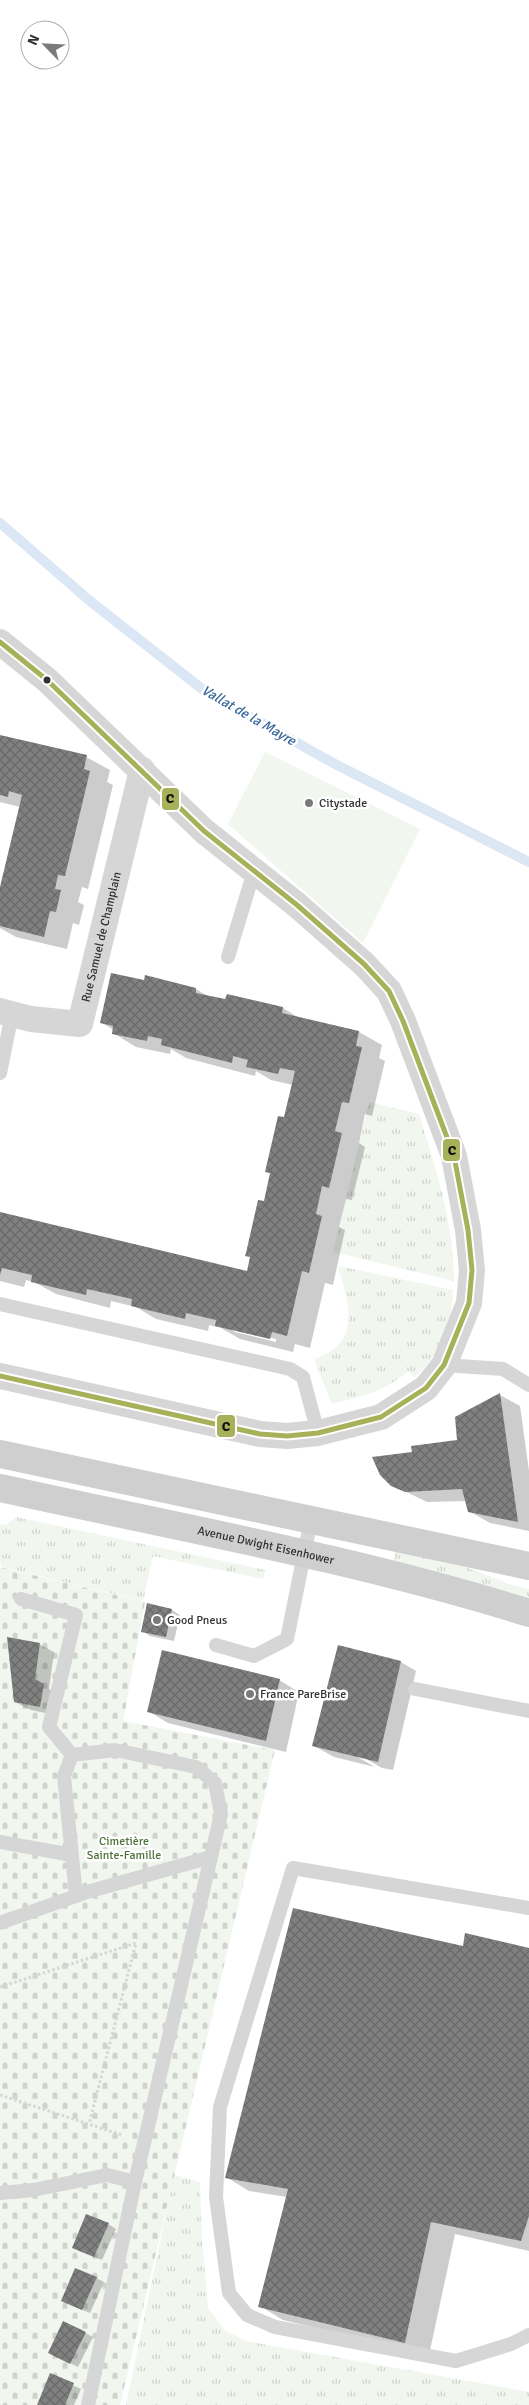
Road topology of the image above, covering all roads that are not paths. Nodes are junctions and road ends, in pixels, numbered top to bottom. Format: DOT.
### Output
graph roads {
  1 [pos="0,642"];
  2 [pos="142,770"];
  3 [pos="254,871"];
  4 [pos="228,957"];
  5 [pos="6,1012"];
  6 [pos="0,1072"];
  7 [pos="0,1304"];
  8 [pos="444,1365"];
  9 [pos="0,1376"];
  10 [pos="529,1385"];
  11 [pos="318,1433"];
  12 [pos="0,1454"];
  13 [pos="0,1488"];
  14 [pos="311,1520"];
  15 [pos="304,1555"];
  16 [pos="529,1566"];
  17 [pos="20,1599"];
  18 [pos="529,1613"];
  19 [pos="216,1645"];
  20 [pos="415,1689"];
  21 [pos="529,1711"];
  22 [pos="72,1755"];
  23 [pos="0,1842"];
  24 [pos="72,1855"];
  25 [pos="211,1857"];
  26 [pos="76,1896"];
  27 [pos="529,1908"];
  28 [pos="0,1923"];
  29 [pos="135,2182"];
  30 [pos="0,2193"];
  31 [pos="529,2335"];
  32 [pos="88,2405"];
  1 -- 2 [label="street"];
  2 -- 3 [label="street"];
  2 -- 5 [label="street, Rue Samuel de Champlain"];
  3 -- 4 [label="lane"];
  3 -- 8 [label="street"];
  5 -- 6 [label="lane"];
  7 -- 11 [label="lane"];
  8 -- 10 [label="lane"];
  8 -- 11 [label="street"];
  9 -- 11 [label="street"];
  12 -- 14 [label="main road"];
  13 -- 15 [label="main road, Avenue Dwight Eisenhower"];
  14 -- 15 [label="lane"];
  14 -- 16 [label="main road"];
  15 -- 18 [label="main road, Avenue Dwight Eisenhower"];
  15 -- 19 [label="lane"];
  17 -- 22 [label="lane"];
  20 -- 21 [label="lane"];
  22 -- 24 [label="lane"];
  22 -- 25 [label="lane"];
  23 -- 24 [label="lane"];
  24 -- 26 [label="lane"];
  25 -- 26 [label="lane"];
  25 -- 29 [label="lane"];
  26 -- 28 [label="lane"];
  27 -- 31 [label="lane"];
  29 -- 30 [label="lane"];
  29 -- 32 [label="lane"];
}
